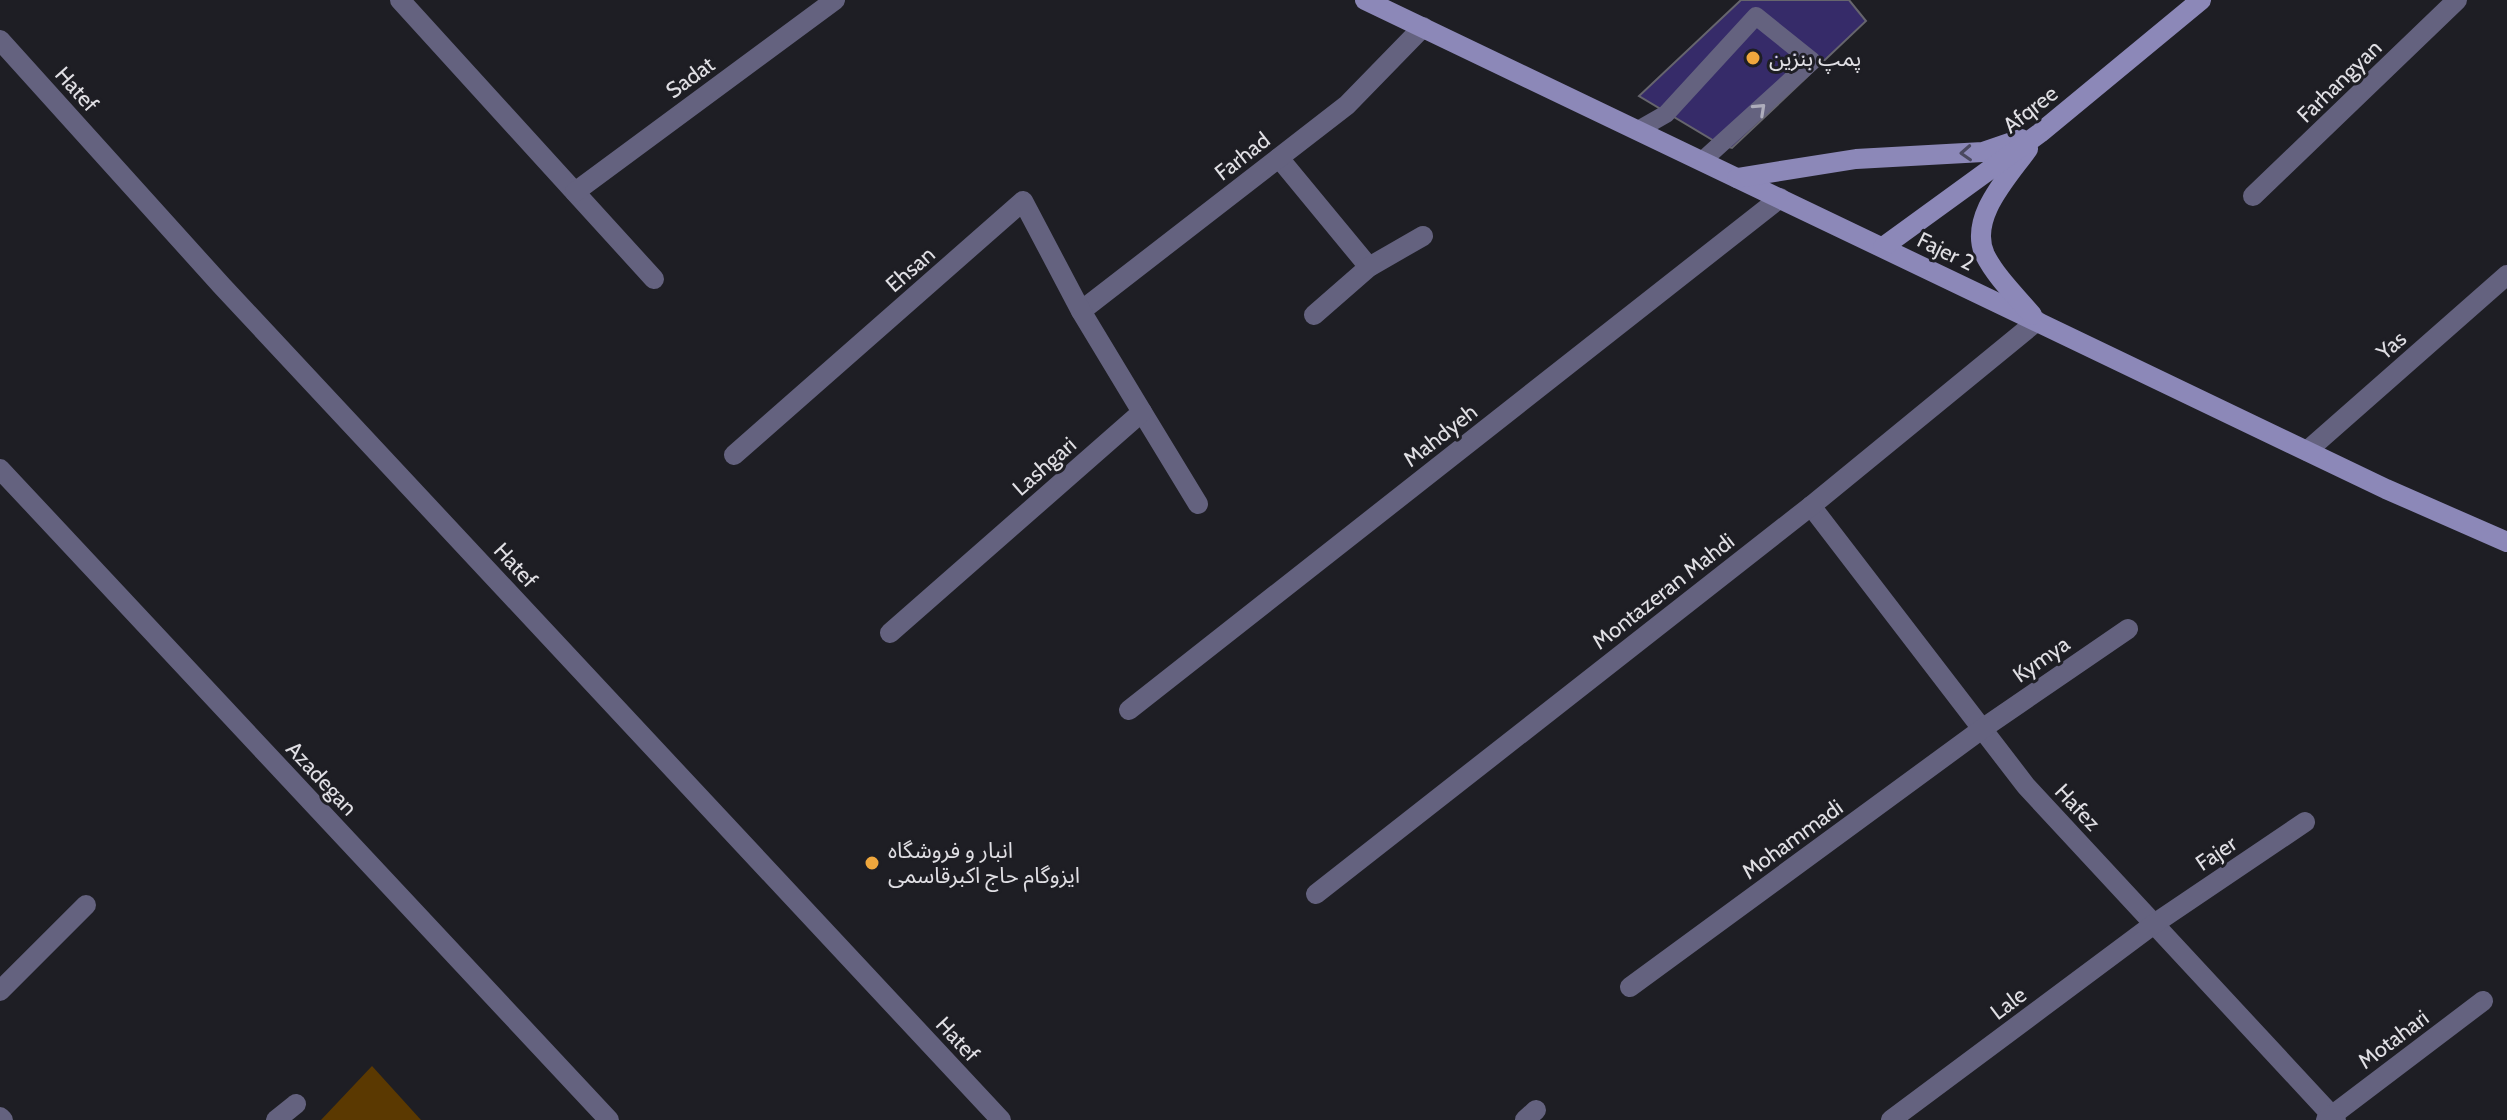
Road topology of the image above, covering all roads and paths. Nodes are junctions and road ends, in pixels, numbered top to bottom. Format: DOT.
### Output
graph roads {
  1 [pos="400,0"];
  2 [pos="835,0"];
  3 [pos="1365,0"];
  4 [pos="2201,0"];
  5 [pos="2457,0"];
  6 [pos="1423,27"];
  7 [pos="0,40"];
  8 [pos="1638,130"];
  9 [pos="2040,133"];
  10 [pos="1279,158"];
  11 [pos="1702,161"];
  12 [pos="1737,178"];
  13 [pos="575,192"];
  14 [pos="2253,196"];
  15 [pos="1780,198"];
  16 [pos="1423,236"];
  17 [pos="1883,247"];
  18 [pos="1369,267"];
  19 [pos="2507,275"];
  20 [pos="654,279"];
  21 [pos="1081,311"];
  22 [pos="1314,315"];
  23 [pos="2037,321"];
  24 [pos="1142,412"];
  25 [pos="2307,451"];
  26 [pos="734,455"];
  27 [pos="0,469"];
  28 [pos="1198,504"];
  29 [pos="1811,506"];
  30 [pos="2507,542"];
  31 [pos="2128,629"];
  32 [pos="890,633"];
  33 [pos="1129,710"];
  34 [pos="1982,729"];
  35 [pos="2305,822"];
  36 [pos="1316,894"];
  37 [pos="86,905"];
  38 [pos="2154,924"];
  39 [pos="1630,987"];
  40 [pos="0,991"];
  41 [pos="2483,1001"];
  42 [pos="296,1104"];
  43 [pos="2331,1119"];
  44 [pos="276,1120"];
  45 [pos="609,1120"];
  46 [pos="1001,1120"];
  47 [pos="1891,1120"];
  1 -- 13 [label="street"];
  2 -- 13 [label="street, Sadat"];
  3 -- 6 [label="street, Fajer 2"];
  4 -- 9 [label="street, Afqree"];
  5 -- 14 [label="street, Farhangyan"];
  6 -- 8 [label="street, Fajer 2"];
  6 -- 10 [label="street, Farhad"];
  7 -- 46 [label="street, Hatef"];
  8 -- 11 [label="street, Fajer 2"];
  11 -- 8 [label="lane, one-way"];
  9 -- 12 [label="street, one-way"];
  9 -- 17 [label="street, Afqree"];
  9 -- 23 [label="street"];
  10 -- 18 [label="street"];
  10 -- 21 [label="street, Farhad"];
  11 -- 12 [label="street, Fajer 2"];
  12 -- 15 [label="street, Fajer 2"];
  13 -- 20 [label="street"];
  15 -- 17 [label="street, Fajer 2"];
  15 -- 33 [label="street, Mahdyeh"];
  16 -- 18 [label="street"];
  17 -- 23 [label="street, Fajer 2"];
  18 -- 22 [label="street"];
  19 -- 25 [label="street, Yas"];
  21 -- 24 [label="street"];
  21 -- 26 [label="street, Ehsan"];
  23 -- 25 [label="street, Fajer 2"];
  23 -- 29 [label="street, Montazeran Mahdi"];
  24 -- 28 [label="street"];
  24 -- 32 [label="street, Lashgari"];
  25 -- 30 [label="street, Fajer 2"];
  27 -- 45 [label="street, Azadegan"];
  29 -- 34 [label="street, Hafez"];
  29 -- 36 [label="street, Montazeran Mahdi"];
  31 -- 34 [label="street, Kymya"];
  34 -- 38 [label="street, Hafez"];
  34 -- 39 [label="street, Mohammadi"];
  35 -- 38 [label="street, Fajer"];
  37 -- 40 [label="street"];
  38 -- 43 [label="street, Hafez"];
  38 -- 47 [label="street, Lale"];
  41 -- 43 [label="street, Motahari"];
  42 -- 44 [label="street"];
}
